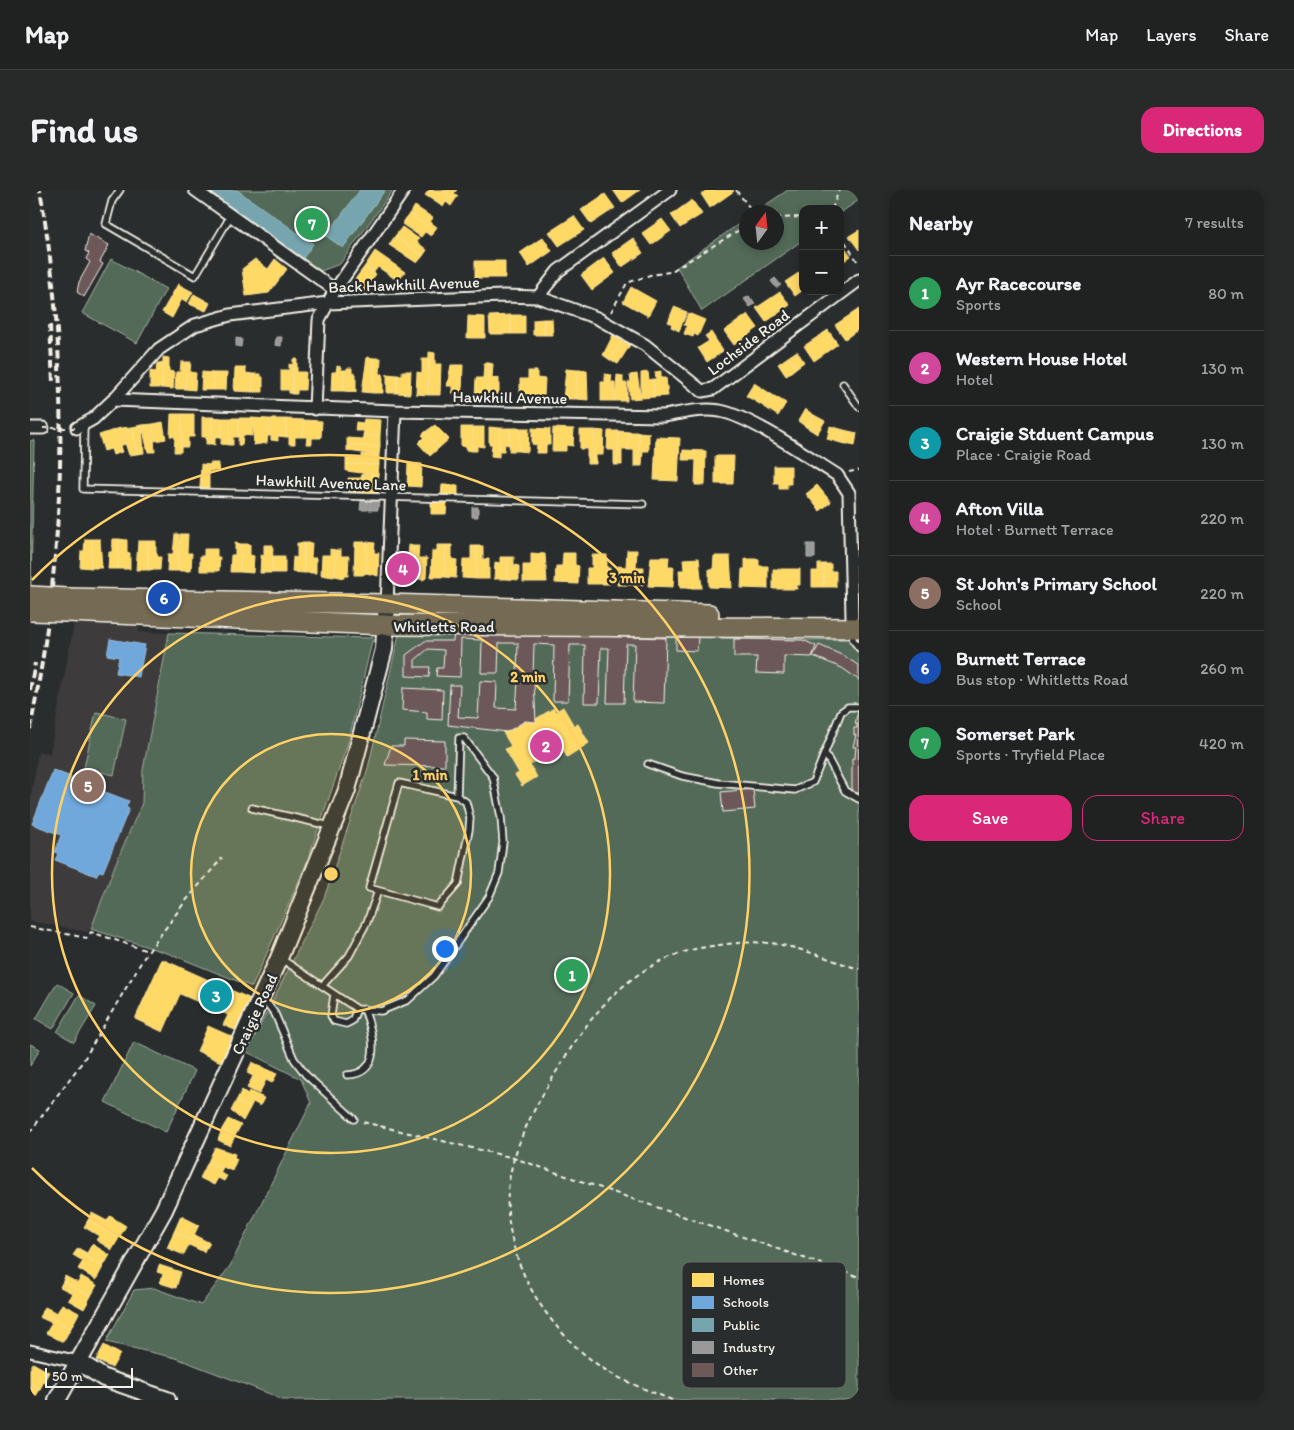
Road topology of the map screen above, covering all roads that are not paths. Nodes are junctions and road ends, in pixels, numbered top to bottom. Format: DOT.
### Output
graph roads {
  1 [pos="120,190"];
  2 [pos="195,190"];
  3 [pos="404,190"];
  4 [pos="670,190"];
  5 [pos="230,217"];
  6 [pos="859,280"];
  7 [pos="335,290"];
  8 [pos="538,297"];
  9 [pos="328,303"];
  10 [pos="843,384"];
  11 [pos="702,391"];
  12 [pos="114,400"];
  13 [pos="859,407"];
  14 [pos="315,409"];
  15 [pos="395,411"];
  16 [pos="80,426"];
  17 [pos="30,428"];
  18 [pos="43,428"];
  19 [pos="392,498"];
  20 [pos="643,504"];
  21 [pos="30,596"];
  22 [pos="387,604"];
  23 [pos="67,605"];
  24 [pos="159,608"];
  25 [pos="30,610"];
  26 [pos="855,623"];
  27 [pos="387,625"];
  28 [pos="859,648"];
  29 [pos="859,707"];
  30 [pos="826,755"];
  31 [pos="648,764"];
  32 [pos="457,796"];
  33 [pos="859,799"];
  34 [pos="252,808"];
  35 [pos="332,826"];
  36 [pos="378,891"];
  37 [pos="279,958"];
  38 [pos="322,986"];
  39 [pos="334,994"];
  40 [pos="262,996"];
  41 [pos="360,1009"];
  42 [pos="347,1075"];
  43 [pos="354,1119"];
  44 [pos="30,1351"];
  45 [pos="79,1362"];
  46 [pos="57,1400"];
  47 [pos="167,1400"];
  1 -- 5 [label="lane"];
  2 -- 5 [label="street"];
  3 -- 7 [label="street"];
  4 -- 8 [label="street"];
  5 -- 7 [label="street"];
  6 -- 11 [label="street, Lochside Road"];
  7 -- 9 [label="street"];
  8 -- 9 [label="street, Back Hawkhill Avenue"];
  8 -- 11 [label="street, Back Hawkhill Avenue"];
  9 -- 12 [label="street, Back Hawkhill Avenue"];
  9 -- 14 [label="street"];
  10 -- 13 [label="lane"];
  12 -- 14 [label="street, Hawkhill Avenue"];
  12 -- 16 [label="street"];
  14 -- 15 [label="street, Hawkhill Avenue"];
  15 -- 19 [label="street"];
  15 -- 26 [label="street, Hawkhill Avenue"];
  16 -- 19 [label="lane, Hawkhill Avenue Lane"];
  17 -- 18 [label="street"];
  19 -- 20 [label="lane, Hawkhill Avenue Lane"];
  19 -- 22 [label="street"];
  21 -- 23 [label="main road, Whitletts Road, bridge"];
  22 -- 24 [label="main road, Whitletts Road"];
  22 -- 26 [label="main road, Whitletts Road"];
  22 -- 27 [label="main road, Craigie Road"];
  23 -- 24 [label="main road, Whitletts Road"];
  23 -- 25 [label="main road, Whitletts Road, bridge"];
  24 -- 27 [label="main road, Whitletts Road"];
  26 -- 27 [label="main road, Whitletts Road"];
  26 -- 28 [label="lane"];
  27 -- 35 [label="main road, Craigie Road"];
  29 -- 30 [label="lane"];
  30 -- 31 [label="lane"];
  30 -- 33 [label="lane"];
  32 -- 36 [label="lane"];
  32 -- 36 [label="lane"];
  32 -- 41 [label="lane"];
  34 -- 35 [label="lane"];
  35 -- 37 [label="main road, Craigie Road"];
  36 -- 38 [label="lane"];
  37 -- 38 [label="lane"];
  37 -- 40 [label="main road, Craigie Road"];
  38 -- 39 [label="lane"];
  39 -- 41 [label="lane"];
  39 -- 41 [label="lane"];
  40 -- 43 [label="lane"];
  40 -- 45 [label="main road, Craigie Road"];
  41 -- 42 [label="lane"];
  44 -- 45 [label="street"];
  45 -- 46 [label="main road, Craigie Road"];
  45 -- 47 [label="main road"];
}
